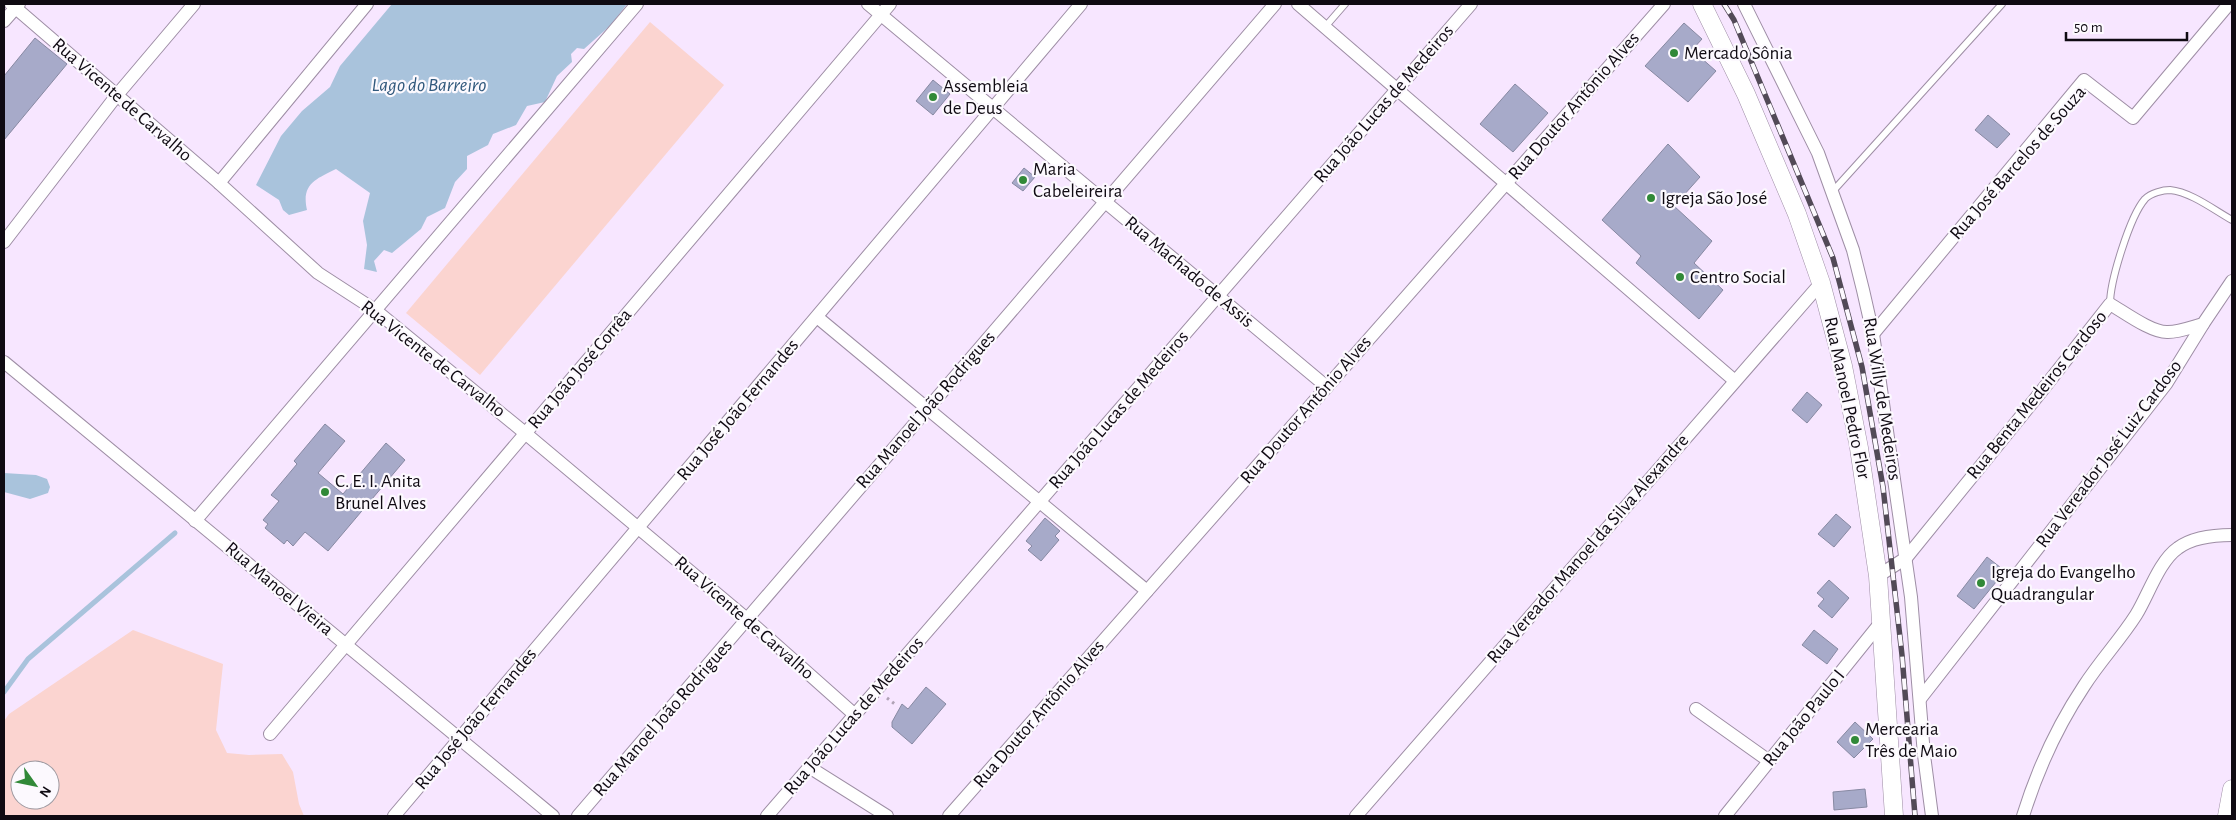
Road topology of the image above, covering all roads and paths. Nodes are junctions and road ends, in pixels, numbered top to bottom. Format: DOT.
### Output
graph roads {
  1 [pos="194,4"];
  2 [pos="367,4"];
  3 [pos="637,4"];
  4 [pos="868,4"];
  5 [pos="890,4"];
  6 [pos="1082,4"];
  7 [pos="1274,4"];
  8 [pos="1298,4"];
  9 [pos="1345,4"];
  10 [pos="1471,4"];
  11 [pos="1664,4"];
  12 [pos="1702,4"];
  13 [pos="1744,4"];
  14 [pos="2002,4"];
  15 [pos="2229,4"];
  16 [pos="15,5"];
  17 [pos="881,15"];
  18 [pos="4,21"];
  19 [pos="1325,27"];
  20 [pos="1397,89"];
  21 [pos="118,95"];
  22 [pos="993,108"];
  23 [pos="219,183"];
  24 [pos="1506,183"];
  25 [pos="1833,191"];
  26 [pos="1105,202"];
  27 [pos="2232,220"];
  28 [pos="4,242"];
  29 [pos="2232,282"];
  30 [pos="1821,284"];
  31 [pos="1218,296"];
  32 [pos="2110,304"];
  33 [pos="375,310"];
  34 [pos="817,317"];
  35 [pos="2203,324"];
  36 [pos="1873,334"];
  37 [pos="4,362"];
  38 [pos="1735,381"];
  39 [pos="1327,387"];
  40 [pos="928,409"];
  41 [pos="525,433"];
  42 [pos="1040,502"];
  43 [pos="195,521"];
  44 [pos="639,528"];
  45 [pos="2232,535"];
  46 [pos="1906,558"];
  47 [pos="1878,576"];
  48 [pos="1147,591"];
  49 [pos="747,619"];
  50 [pos="1882,621"];
  51 [pos="346,645"];
  52 [pos="1920,699"];
  53 [pos="1696,709"];
  54 [pos="854,715"];
  55 [pos="270,734"];
  56 [pos="460,739"];
  57 [pos="1769,761"];
  58 [pos="809,768"];
  59 [pos="2232,789"];
  60 [pos="394,816"];
  61 [pos="553,816"];
  62 [pos="578,816"];
  63 [pos="767,816"];
  64 [pos="887,816"];
  65 [pos="949,816"];
  66 [pos="1356,816"];
  67 [pos="1726,816"];
  68 [pos="1894,816"];
  69 [pos="1932,816"];
  70 [pos="2023,816"];
  71 [pos="2227,816"];
  1 -- 21 [label="street"];
  2 -- 23 [label="street"];
  3 -- 33 [label="street"];
  4 -- 17 [label="street, Rua Machado de Assis"];
  5 -- 17 [label="street, Rua João José Corrêa"];
  6 -- 22 [label="street, Rua José João Fernandes"];
  7 -- 26 [label="street, Rua Manoel João Rodrigues"];
  8 -- 19 [label="street"];
  9 -- 19 [label="lane"];
  10 -- 20 [label="street, Rua João Lucas de Medeiros"];
  11 -- 24 [label="street, Rua Doutor Antônio Alves"];
  12 -- 30 [label="main road, Rua Manoel Pedro Flor"];
  13 -- 25 [label="street, Rua Willy de Medeiros"];
  14 -- 25 [label="lane"];
  15 -- 36 [label="street, Rua José Barcelos de Souza"];
  16 -- 18 [label="street"];
  16 -- 21 [label="street, Rua Vicente de Carvalho"];
  17 -- 22 [label="street, Rua Machado de Assis"];
  17 -- 41 [label="street, Rua João José Corrêa"];
  19 -- 20 [label="street"];
  20 -- 24 [label="street"];
  20 -- 31 [label="street, Rua João Lucas de Medeiros"];
  21 -- 23 [label="street, Rua Vicente de Carvalho"];
  21 -- 28 [label="street"];
  22 -- 26 [label="street, Rua Machado de Assis"];
  22 -- 34 [label="street, Rua José João Fernandes"];
  23 -- 33 [label="street, Rua Vicente de Carvalho"];
  24 -- 38 [label="street"];
  24 -- 39 [label="street, Rua Doutor Antônio Alves"];
  25 -- 36 [label="street, Rua Willy de Medeiros"];
  26 -- 31 [label="street, Rua Machado de Assis"];
  26 -- 40 [label="street, Rua Manoel João Rodrigues"];
  27 -- 32 [label="lane"];
  29 -- 35 [label="street"];
  30 -- 38 [label="street, Rua Vereador Manoel da Silva Alexandre"];
  30 -- 47 [label="main road, Rua Manoel Pedro Flor"];
  31 -- 39 [label="street, Rua Machado de Assis"];
  31 -- 42 [label="street, Rua João Lucas de Medeiros"];
  32 -- 35 [label="street, Rua Benta Medeiros Cardoso"];
  32 -- 46 [label="street, Rua Benta Medeiros Cardoso"];
  33 -- 41 [label="street, Rua Vicente de Carvalho"];
  33 -- 43 [label="street"];
  34 -- 40 [label="street"];
  34 -- 44 [label="street, Rua José João Fernandes"];
  35 -- 52 [label="street, Rua Vereador José Luiz Cardoso"];
  36 -- 46 [label="street, Rua Willy de Medeiros"];
  37 -- 43 [label="street, Rua Manoel Vieira"];
  38 -- 66 [label="street, Rua Vereador Manoel da Silva Alexandre"];
  39 -- 48 [label="street, Rua Doutor Antônio Alves"];
  40 -- 42 [label="street"];
  40 -- 49 [label="street, Rua Manoel João Rodrigues"];
  41 -- 44 [label="street, Rua Vicente de Carvalho"];
  41 -- 51 [label="street, Rua João José Corrêa"];
  42 -- 48 [label="street"];
  42 -- 54 [label="street, Rua João Lucas de Medeiros"];
  43 -- 51 [label="street, Rua Manoel Vieira"];
  44 -- 49 [label="street, Rua Vicente de Carvalho"];
  44 -- 56 [label="street, Rua José João Fernandes"];
  45 -- 70 [label="street"];
  46 -- 47 [label="street, Rua Benta Medeiros Cardoso"];
  46 -- 52 [label="street, Rua Willy de Medeiros"];
  47 -- 50 [label="main road, Rua Manoel Pedro Flor"];
  48 -- 65 [label="street, Rua Doutor Antônio Alves"];
  49 -- 54 [label="street, Rua Vicente de Carvalho"];
  49 -- 62 [label="street, Rua Manoel João Rodrigues"];
  50 -- 57 [label="street, Rua João Paulo I"];
  50 -- 68 [label="main road, Rua Manoel Pedro Flor"];
  51 -- 55 [label="street, Rua João José Corrêa"];
  51 -- 56 [label="street, Rua Manoel Vieira"];
  52 -- 69 [label="street, Rua Willy de Medeiros"];
  53 -- 57 [label="street"];
  54 -- 58 [label="street, Rua João Lucas de Medeiros"];
  56 -- 60 [label="street, Rua José João Fernandes"];
  56 -- 61 [label="street, Rua Manoel Vieira"];
  57 -- 67 [label="street, Rua João Paulo I"];
  58 -- 63 [label="street, Rua João Lucas de Medeiros"];
  58 -- 64 [label="street"];
  59 -- 71 [label="main road"];
}
